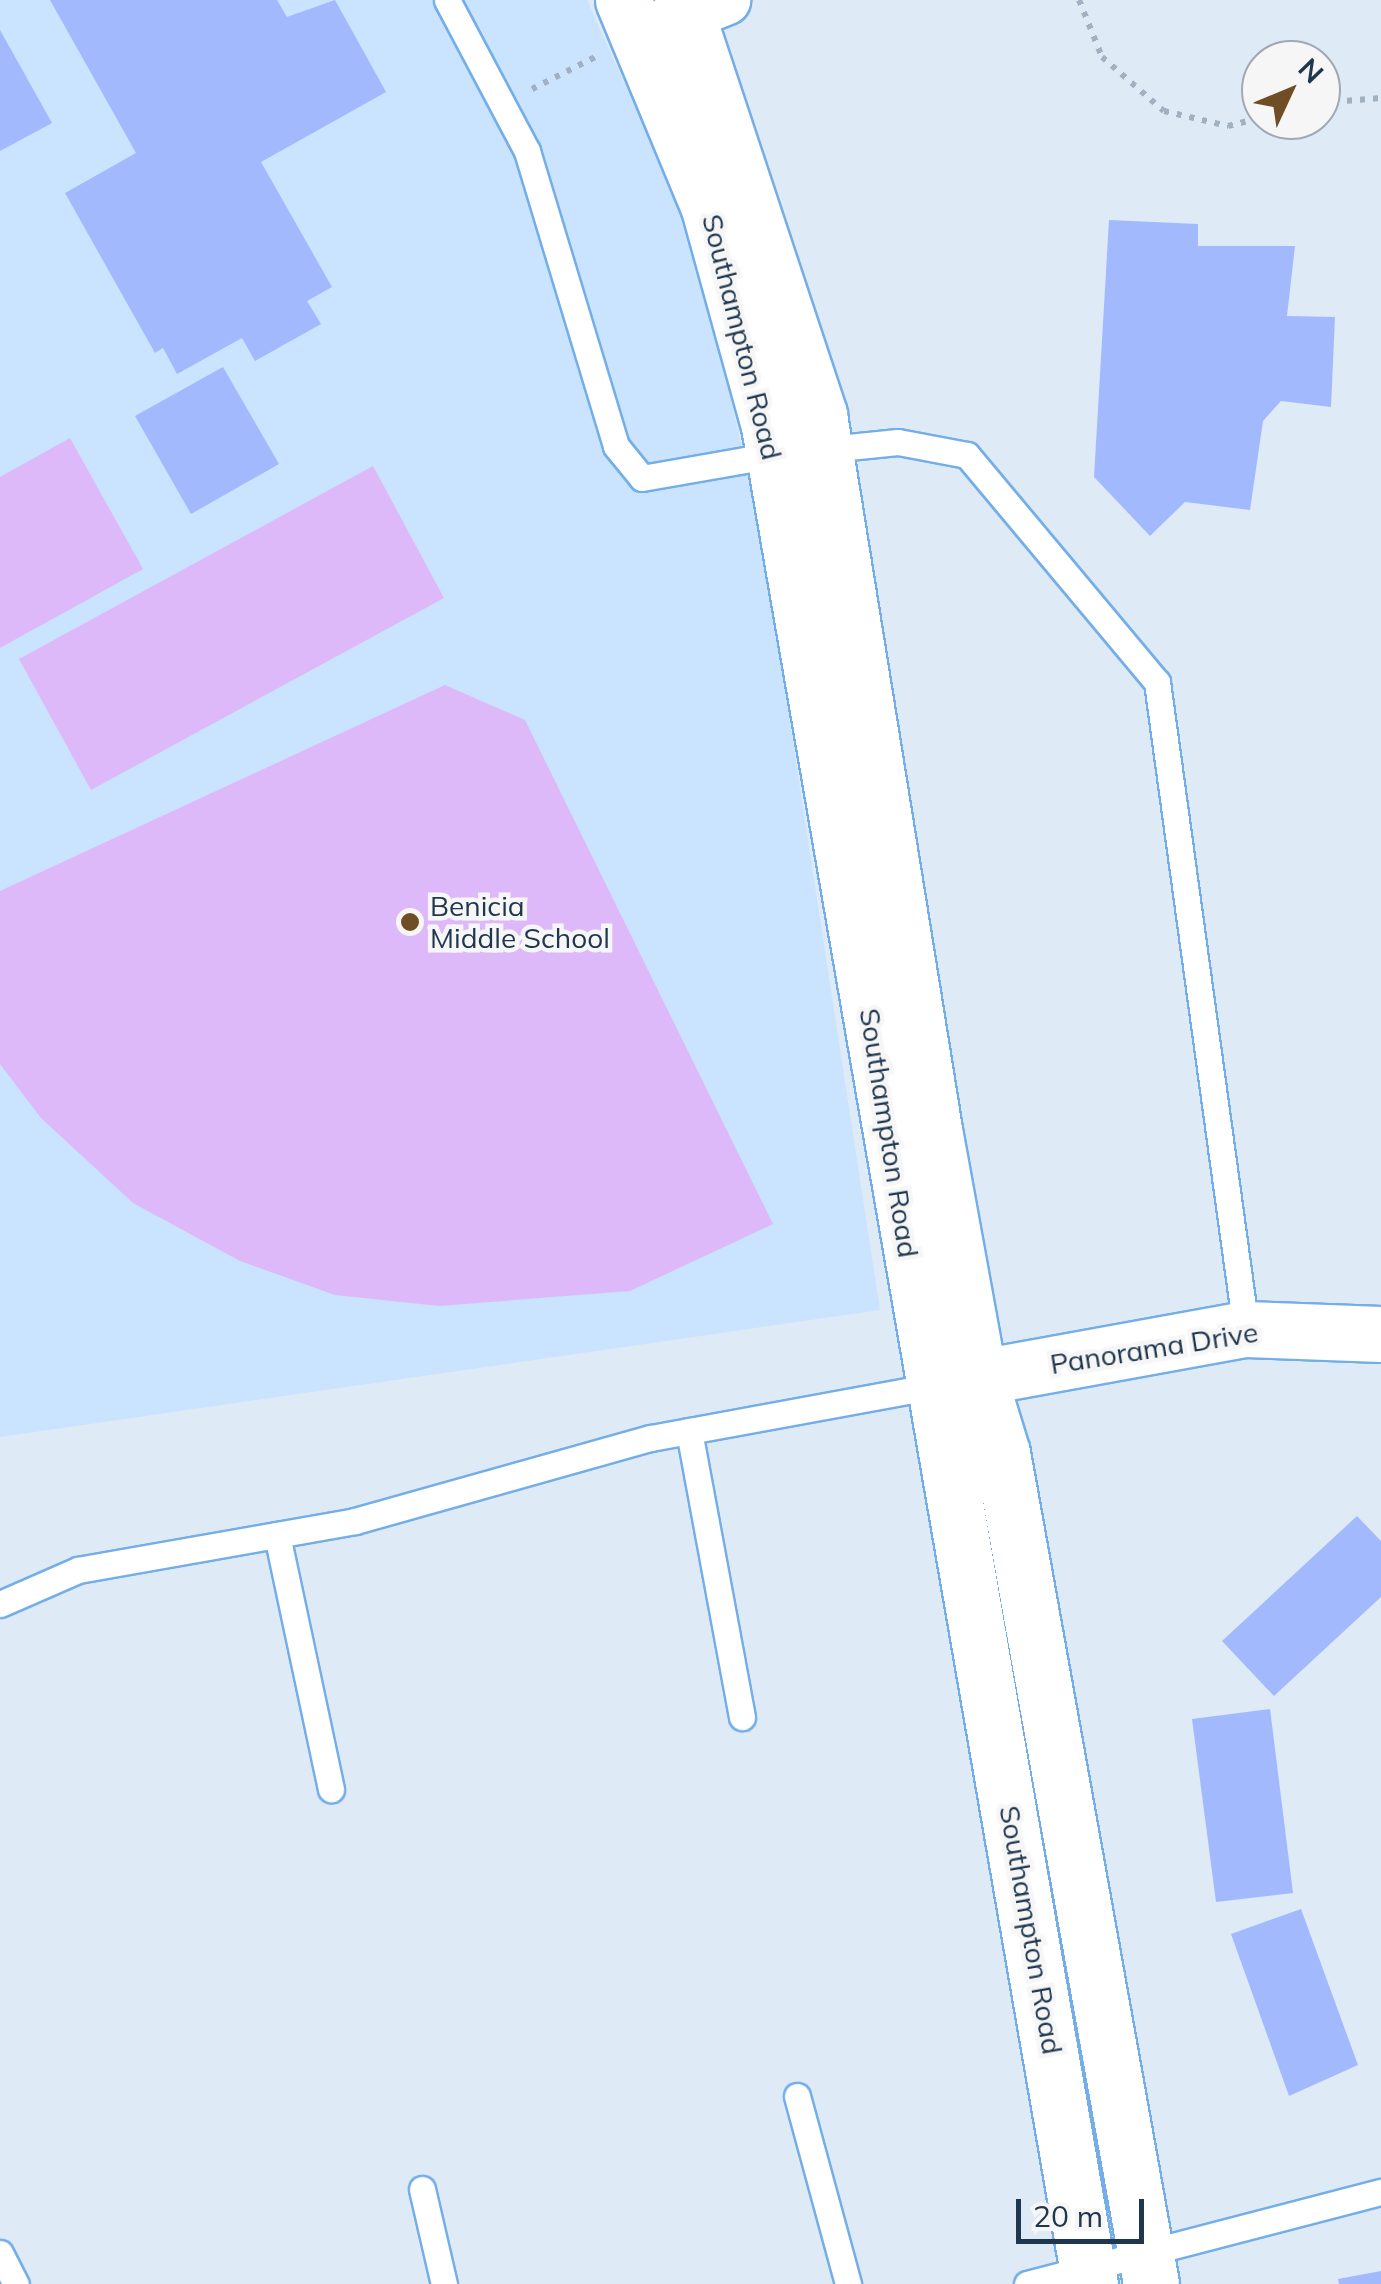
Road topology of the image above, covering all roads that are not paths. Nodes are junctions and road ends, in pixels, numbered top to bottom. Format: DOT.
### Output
graph roads {
  1 [pos="446,0"];
  2 [pos="699,5"];
  3 [pos="630,18"];
  4 [pos="799,452"];
  5 [pos="1246,1329"];
  6 [pos="1381,1334"];
  7 [pos="954,1382"];
  8 [pos="689,1431"];
  9 [pos="277,1535"];
  10 [pos="0,1604"];
  11 [pos="742,1717"];
  12 [pos="331,1789"];
  13 [pos="797,2096"];
  14 [pos="422,2189"];
  15 [pos="1381,2192"];
  16 [pos="0,2253"];
  17 [pos="1149,2269"];
  18 [pos="1088,2274"];
  19 [pos="16,2284"];
  20 [pos="444,2284"];
  21 [pos="848,2284"];
  22 [pos="1027,2284"];
  1 -- 4 [label="lane"];
  2 -- 3 [label="street"];
  2 -- 4 [label="street, Southampton Road"];
  3 -- 4 [label="street, Southampton Road"];
  4 -- 5 [label="lane"];
  4 -- 7 [label="street, Southampton Road"];
  5 -- 6 [label="street, Panorama Drive"];
  5 -- 7 [label="street, Panorama Drive"];
  7 -- 8 [label="lane"];
  7 -- 17 [label="street, Southampton Road"];
  7 -- 18 [label="street, Southampton Road"];
  8 -- 9 [label="lane"];
  8 -- 11 [label="lane"];
  9 -- 10 [label="lane"];
  9 -- 12 [label="lane"];
  13 -- 21 [label="lane"];
  14 -- 20 [label="lane"];
  15 -- 17 [label="lane"];
  16 -- 19 [label="lane"];
  17 -- 18 [label="lane"];
  18 -- 22 [label="lane"];
}
